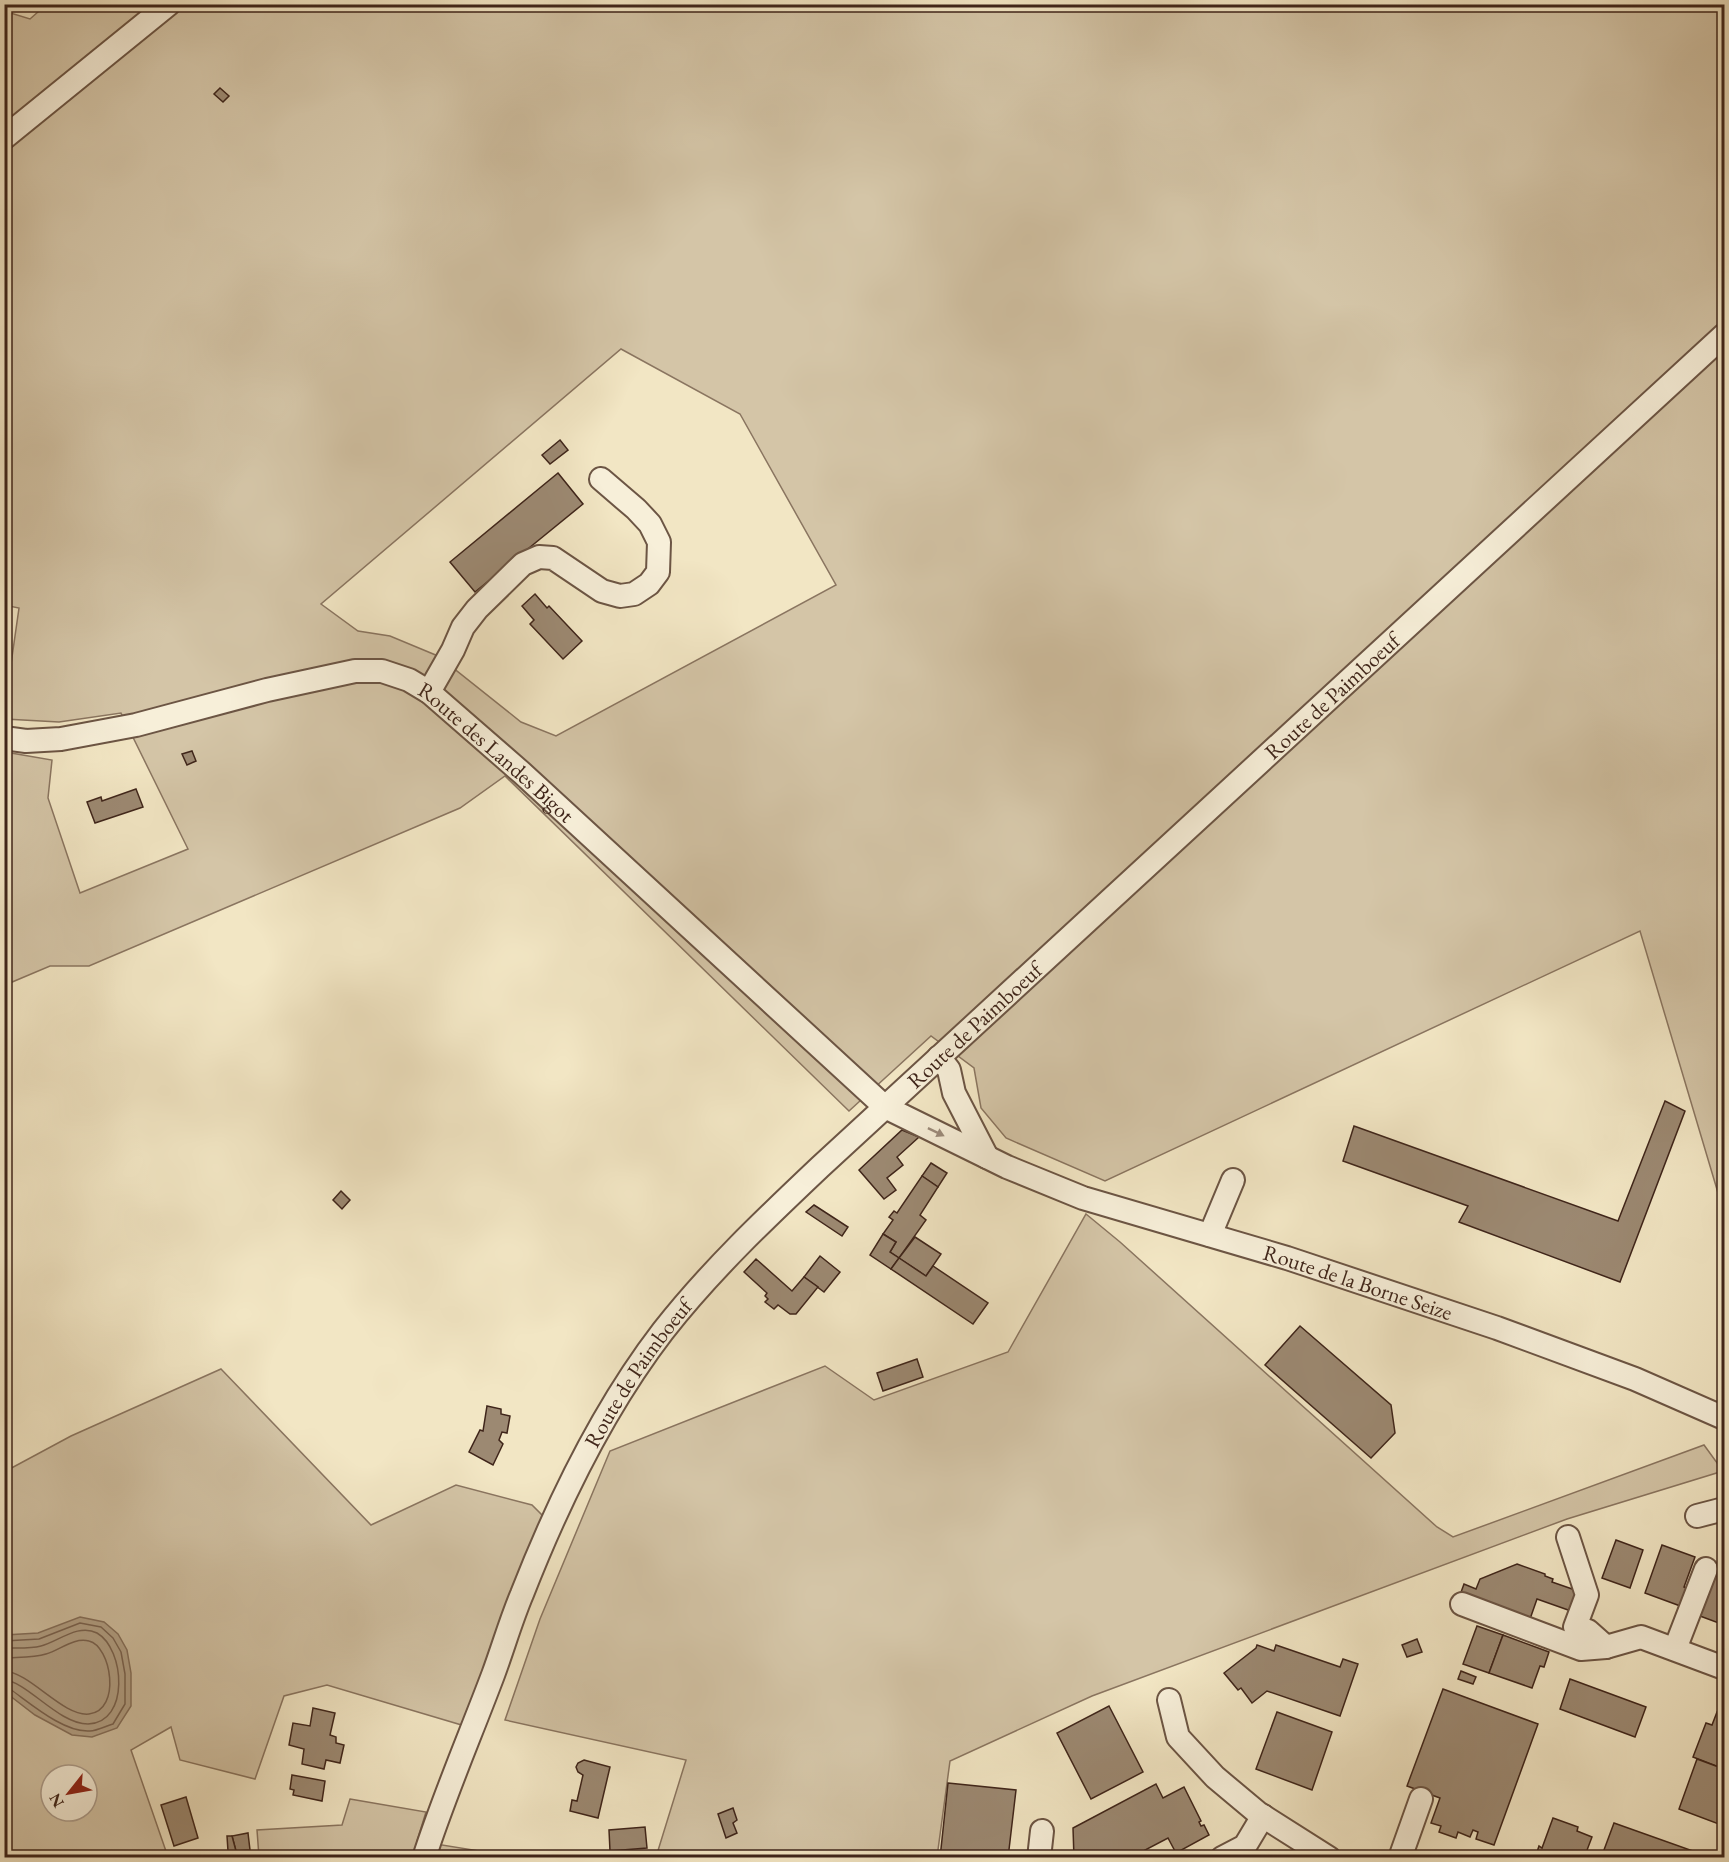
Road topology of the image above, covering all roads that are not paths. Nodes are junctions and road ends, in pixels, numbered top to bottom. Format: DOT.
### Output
graph roads {
  1 [pos="169,4"];
  2 [pos="4,138"];
  3 [pos="1725,335"];
  4 [pos="601,479"];
  5 [pos="429,692"];
  6 [pos="4,738"];
  7 [pos="939,1057"];
  8 [pos="885,1107"];
  9 [pos="987,1156"];
  10 [pos="1233,1180"];
  11 [pos="1210,1235"];
  12 [pos="1725,1418"];
  13 [pos="1725,1509"];
  14 [pos="1697,1516"];
  15 [pos="1569,1537"];
  16 [pos="1706,1569"];
  17 [pos="1462,1604"];
  18 [pos="1606,1647"];
  19 [pos="1675,1649"];
  20 [pos="1725,1668"];
  21 [pos="1169,1700"];
  22 [pos="1421,1799"];
  23 [pos="1263,1816"];
  24 [pos="1042,1830"];
  25 [pos="424,1857"];
  26 [pos="1039,1857"];
  27 [pos="1222,1857"];
  28 [pos="1329,1857"];
  29 [pos="1400,1857"];
  1 -- 2 [label="street"];
  3 -- 7 [label="street, Route de Paimboeuf"];
  4 -- 5 [label="street"];
  5 -- 6 [label="street, Route des Landes Bigot"];
  5 -- 8 [label="street, Route des Landes Bigot"];
  7 -- 8 [label="street, Route de Paimboeuf"];
  7 -- 9 [label="street"];
  8 -- 9 [label="street, Route des Landes Bigot, one-way"];
  8 -- 25 [label="street, Route de Paimboeuf"];
  9 -- 11 [label="street, Route de la Borne Seize"];
  10 -- 11 [label="street"];
  11 -- 12 [label="street, Route de la Borne Seize"];
  13 -- 14 [label="street"];
  15 -- 18 [label="street"];
  16 -- 19 [label="street"];
  17 -- 18 [label="street"];
  18 -- 19 [label="street"];
  19 -- 20 [label="street"];
  21 -- 23 [label="street"];
  22 -- 29 [label="street"];
  23 -- 27 [label="street"];
  23 -- 28 [label="street"];
  24 -- 26 [label="street"];
}
